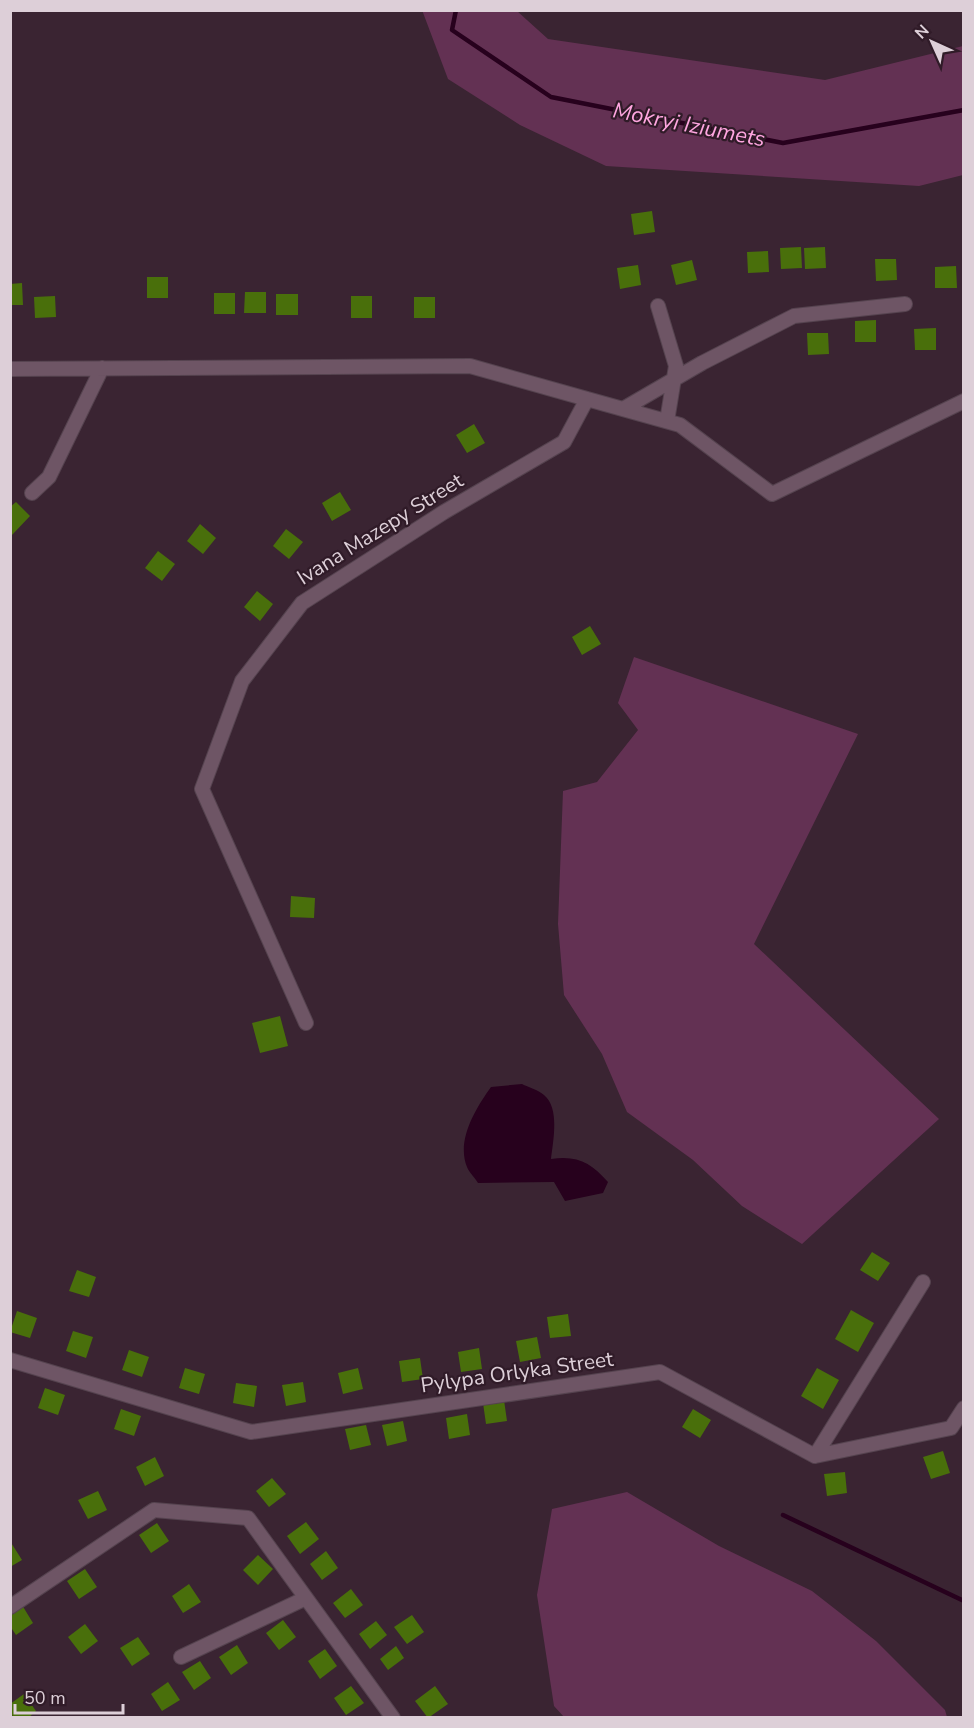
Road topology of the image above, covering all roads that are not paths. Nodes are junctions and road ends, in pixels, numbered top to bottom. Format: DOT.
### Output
graph roads {
  1 [pos="905,304"];
  2 [pos="658,306"];
  3 [pos="102,368"];
  4 [pos="10,369"];
  5 [pos="674,380"];
  6 [pos="587,399"];
  7 [pos="963,401"];
  8 [pos="623,409"];
  9 [pos="667,421"];
  10 [pos="33,493"];
  11 [pos="306,1023"];
  12 [pos="923,1282"];
  13 [pos="10,1360"];
  14 [pos="963,1408"];
  15 [pos="815,1456"];
  16 [pos="306,1598"];
  17 [pos="10,1607"];
  18 [pos="181,1657"];
  19 [pos="393,1718"];
  1 -- 5 [label="street"];
  2 -- 5 [label="street"];
  3 -- 4 [label="street"];
  3 -- 6 [label="street"];
  3 -- 10 [label="street"];
  5 -- 8 [label="street"];
  5 -- 9 [label="street"];
  6 -- 8 [label="street"];
  6 -- 11 [label="street, Ivana Mazepy Street"];
  7 -- 9 [label="street"];
  8 -- 9 [label="street"];
  12 -- 15 [label="street"];
  13 -- 15 [label="street, Pylypa Orlyka Street"];
  14 -- 15 [label="street"];
  16 -- 17 [label="street"];
  16 -- 18 [label="street"];
  16 -- 19 [label="street"];
}
